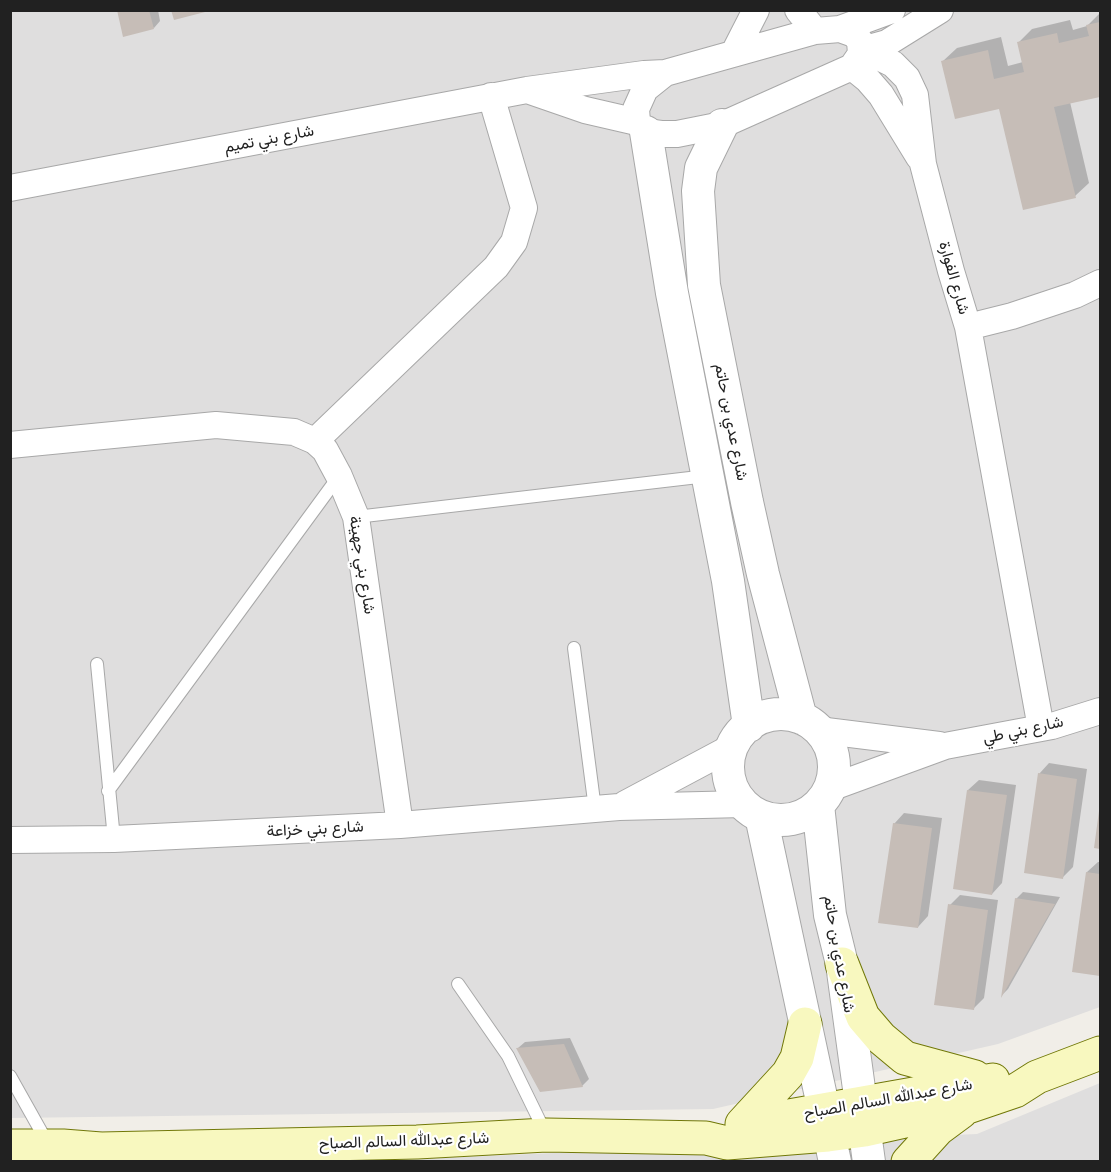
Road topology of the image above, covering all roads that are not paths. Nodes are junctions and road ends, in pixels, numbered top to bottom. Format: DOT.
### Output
graph roads {
  1 [pos="756,10"];
  2 [pos="798,10"];
  3 [pos="892,10"];
  4 [pos="940,10"];
  5 [pos="840,29"];
  6 [pos="815,31"];
  7 [pos="734,52"];
  8 [pos="858,57"];
  9 [pos="665,73"];
  10 [pos="527,90"];
  11 [pos="491,96"];
  12 [pos="722,125"];
  13 [pos="641,127"];
  14 [pos="10,188"];
  15 [pos="1101,283"];
  16 [pos="968,327"];
  17 [pos="315,441"];
  18 [pos="10,445"];
  19 [pos="339,476"];
  20 [pos="706,476"];
  21 [pos="356,518"];
  22 [pos="574,648"];
  23 [pos="97,664"];
  24 [pos="1101,711"];
  25 [pos="810,724"];
  26 [pos="1041,728"];
  27 [pos="741,736"];
  28 [pos="945,746"];
  29 [pos="108,791"];
  30 [pos="824,796"];
  31 [pos="607,808"];
  32 [pos="752,810"];
  33 [pos="400,825"];
  34 [pos="114,839"];
  35 [pos="10,840"];
  36 [pos="842,964"];
  37 [pos="458,984"];
  38 [pos="805,1024"];
  39 [pos="1101,1053"];
  40 [pos="10,1076"];
  41 [pos="1037,1077"];
  42 [pos="988,1081"];
  43 [pos="968,1107"];
  44 [pos="742,1124"];
  45 [pos="866,1132"];
  46 [pos="546,1135"];
  47 [pos="828,1136"];
  48 [pos="706,1138"];
  49 [pos="10,1146"];
  50 [pos="61,1154"];
  51 [pos="908,1161"];
  1 -- 7 [label="street"];
  2 -- 6 [label="street"];
  3 -- 5 [label="street"];
  4 -- 8 [label="street"];
  5 -- 6 [label="street"];
  5 -- 8 [label="street, شارع الفوارة"];
  6 -- 7 [label="street"];
  7 -- 9 [label="street"];
  8 -- 12 [label="street, شارع بني تميم"];
  8 -- 16 [label="street, شارع الفوارة"];
  9 -- 10 [label="street, شارع بني تميم"];
  9 -- 13 [label="street"];
  10 -- 11 [label="street, شارع بني تميم"];
  10 -- 13 [label="street, شارع بني تميم"];
  11 -- 14 [label="street, شارع بني تميم"];
  11 -- 17 [label="street"];
  12 -- 13 [label="street, شارع بني تميم"];
  12 -- 25 [label="street, شارع عدي بن حاتم"];
  13 -- 20 [label="street, شارع عدي بن حاتم"];
  15 -- 16 [label="street, شارع الفوارة"];
  16 -- 26 [label="street"];
  17 -- 18 [label="street"];
  17 -- 19 [label="street, شارع بني جهينة"];
  19 -- 21 [label="street, شارع بني جهينة"];
  19 -- 29 [label="lane"];
  20 -- 21 [label="lane"];
  20 -- 27 [label="street, شارع عدي بن حاتم"];
  21 -- 33 [label="street, شارع بني جهينة"];
  22 -- 31 [label="lane"];
  23 -- 29 [label="lane"];
  24 -- 26 [label="street, شارع بني طي"];
  25 -- 27 [label="street"];
  25 -- 28 [label="street, شارع بني طي"];
  25 -- 30 [label="street"];
  26 -- 28 [label="street, شارع بني طي"];
  27 -- 31 [label="street, شارع بني خزاعة"];
  27 -- 32 [label="street"];
  28 -- 30 [label="street, شارع بني طي"];
  29 -- 34 [label="lane"];
  30 -- 32 [label="street"];
  30 -- 36 [label="street, شارع عدي بن حاتم"];
  31 -- 32 [label="street, شارع بني خزاعة"];
  31 -- 33 [label="street, شارع بني خزاعة"];
  32 -- 38 [label="street"];
  33 -- 34 [label="street, شارع بني خزاعة"];
  34 -- 35 [label="street, شارع بني خزاعة"];
  36 -- 42 [label="main road"];
  36 -- 45 [label="street, شارع عدي بن حاتم"];
  37 -- 46 [label="lane"];
  38 -- 44 [label="main road"];
  38 -- 47 [label="street"];
  39 -- 41 [label="main road, شارع عبدالله السالم الصباح"];
  40 -- 50 [label="lane"];
  41 -- 42 [label="main road, شارع عبدالله السالم الصباح"];
  41 -- 43 [label="main road, شارع عبدالله السالم الصباح"];
  42 -- 45 [label="main road, شارع عبدالله السالم الصباح"];
  43 -- 45 [label="main road, شارع عبدالله السالم الصباح"];
  43 -- 51 [label="main road"];
  44 -- 47 [label="main road, شارع عبدالله السالم الصباح"];
  44 -- 48 [label="main road, شارع عبدالله السالم الصباح"];
  45 -- 47 [label="main road, شارع عبدالله السالم الصباح"];
  46 -- 48 [label="main road, شارع عبدالله السالم الصباح"];
  46 -- 50 [label="main road, شارع عبدالله السالم الصباح"];
  47 -- 48 [label="main road, شارع عبدالله السالم الصباح"];
  49 -- 50 [label="main road, شارع عبدالله السالم الصباح"];
}
